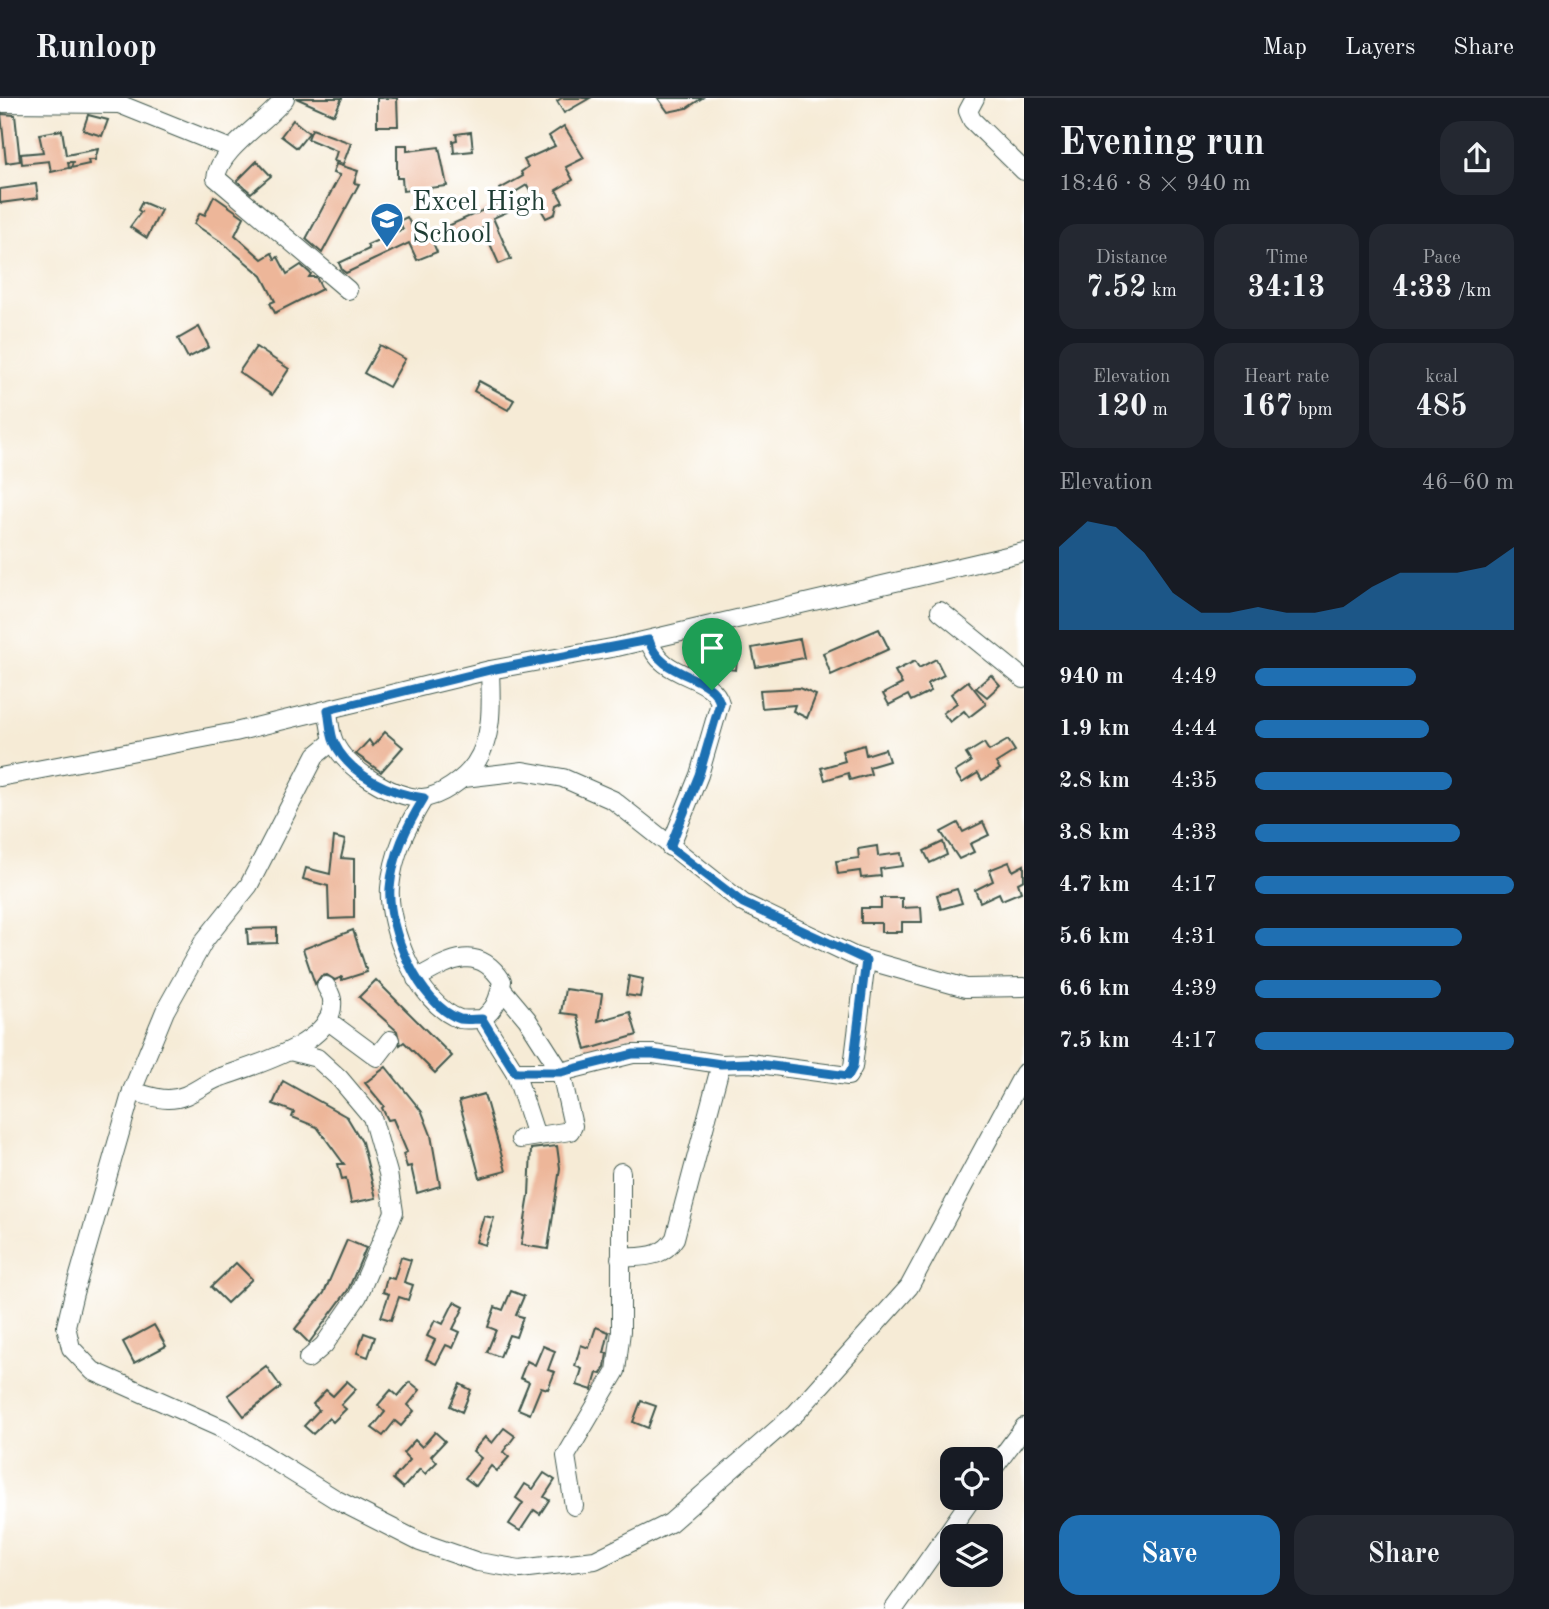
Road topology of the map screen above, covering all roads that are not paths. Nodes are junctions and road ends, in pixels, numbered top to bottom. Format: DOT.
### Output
graph roads {
  1 [pos="285,98"];
  2 [pos="975,98"];
  3 [pos="0,103"];
  4 [pos="231,149"];
  5 [pos="1024,171"];
  6 [pos="348,290"];
  7 [pos="1024,552"];
  8 [pos="940,611"];
  9 [pos="649,640"];
  10 [pos="490,670"];
  11 [pos="1024,679"];
  12 [pos="328,710"];
  13 [pos="333,741"];
  14 [pos="0,777"];
  15 [pos="464,778"];
  16 [pos="424,798"];
  17 [pos="670,847"];
  18 [pos="866,960"];
  19 [pos="416,979"];
  20 [pos="326,986"];
  21 [pos="1024,987"];
  22 [pos="501,988"];
  23 [pos="482,1019"];
  24 [pos="327,1020"];
  25 [pos="390,1040"];
  26 [pos="290,1051"];
  27 [pos="721,1064"];
  28 [pos="515,1072"];
  29 [pos="561,1072"];
  30 [pos="1024,1073"];
  31 [pos="132,1091"];
  32 [pos="621,1172"];
  33 [pos="621,1258"];
  34 [pos="308,1359"];
  35 [pos="1024,1427"];
  36 [pos="1003,1455"];
  37 [pos="574,1506"];
  38 [pos="964,1510"];
  39 [pos="894,1609"];
  1 -- 4 [label="street"];
  2 -- 5 [label="street"];
  3 -- 4 [label="street"];
  4 -- 6 [label="street"];
  7 -- 9 [label="street"];
  8 -- 11 [label="street"];
  9 -- 10 [label="street"];
  9 -- 17 [label="street"];
  10 -- 12 [label="street"];
  10 -- 15 [label="street"];
  12 -- 13 [label="street"];
  12 -- 14 [label="street"];
  13 -- 16 [label="street"];
  13 -- 31 [label="street"];
  15 -- 16 [label="street"];
  15 -- 17 [label="street"];
  16 -- 19 [label="street"];
  17 -- 18 [label="street"];
  18 -- 21 [label="street"];
  18 -- 27 [label="street"];
  19 -- 22 [label="street"];
  19 -- 23 [label="street"];
  20 -- 24 [label="street"];
  22 -- 23 [label="street"];
  22 -- 29 [label="street"];
  23 -- 28 [label="street"];
  24 -- 25 [label="street"];
  24 -- 26 [label="street"];
  26 -- 31 [label="street"];
  26 -- 34 [label="street"];
  27 -- 29 [label="street"];
  27 -- 33 [label="street"];
  28 -- 29 [label="street"];
  28 -- 29 [label="street"];
  30 -- 31 [label="street"];
  32 -- 33 [label="street"];
  33 -- 37 [label="street"];
  35 -- 36 [label="street"];
  38 -- 39 [label="street"];
}
